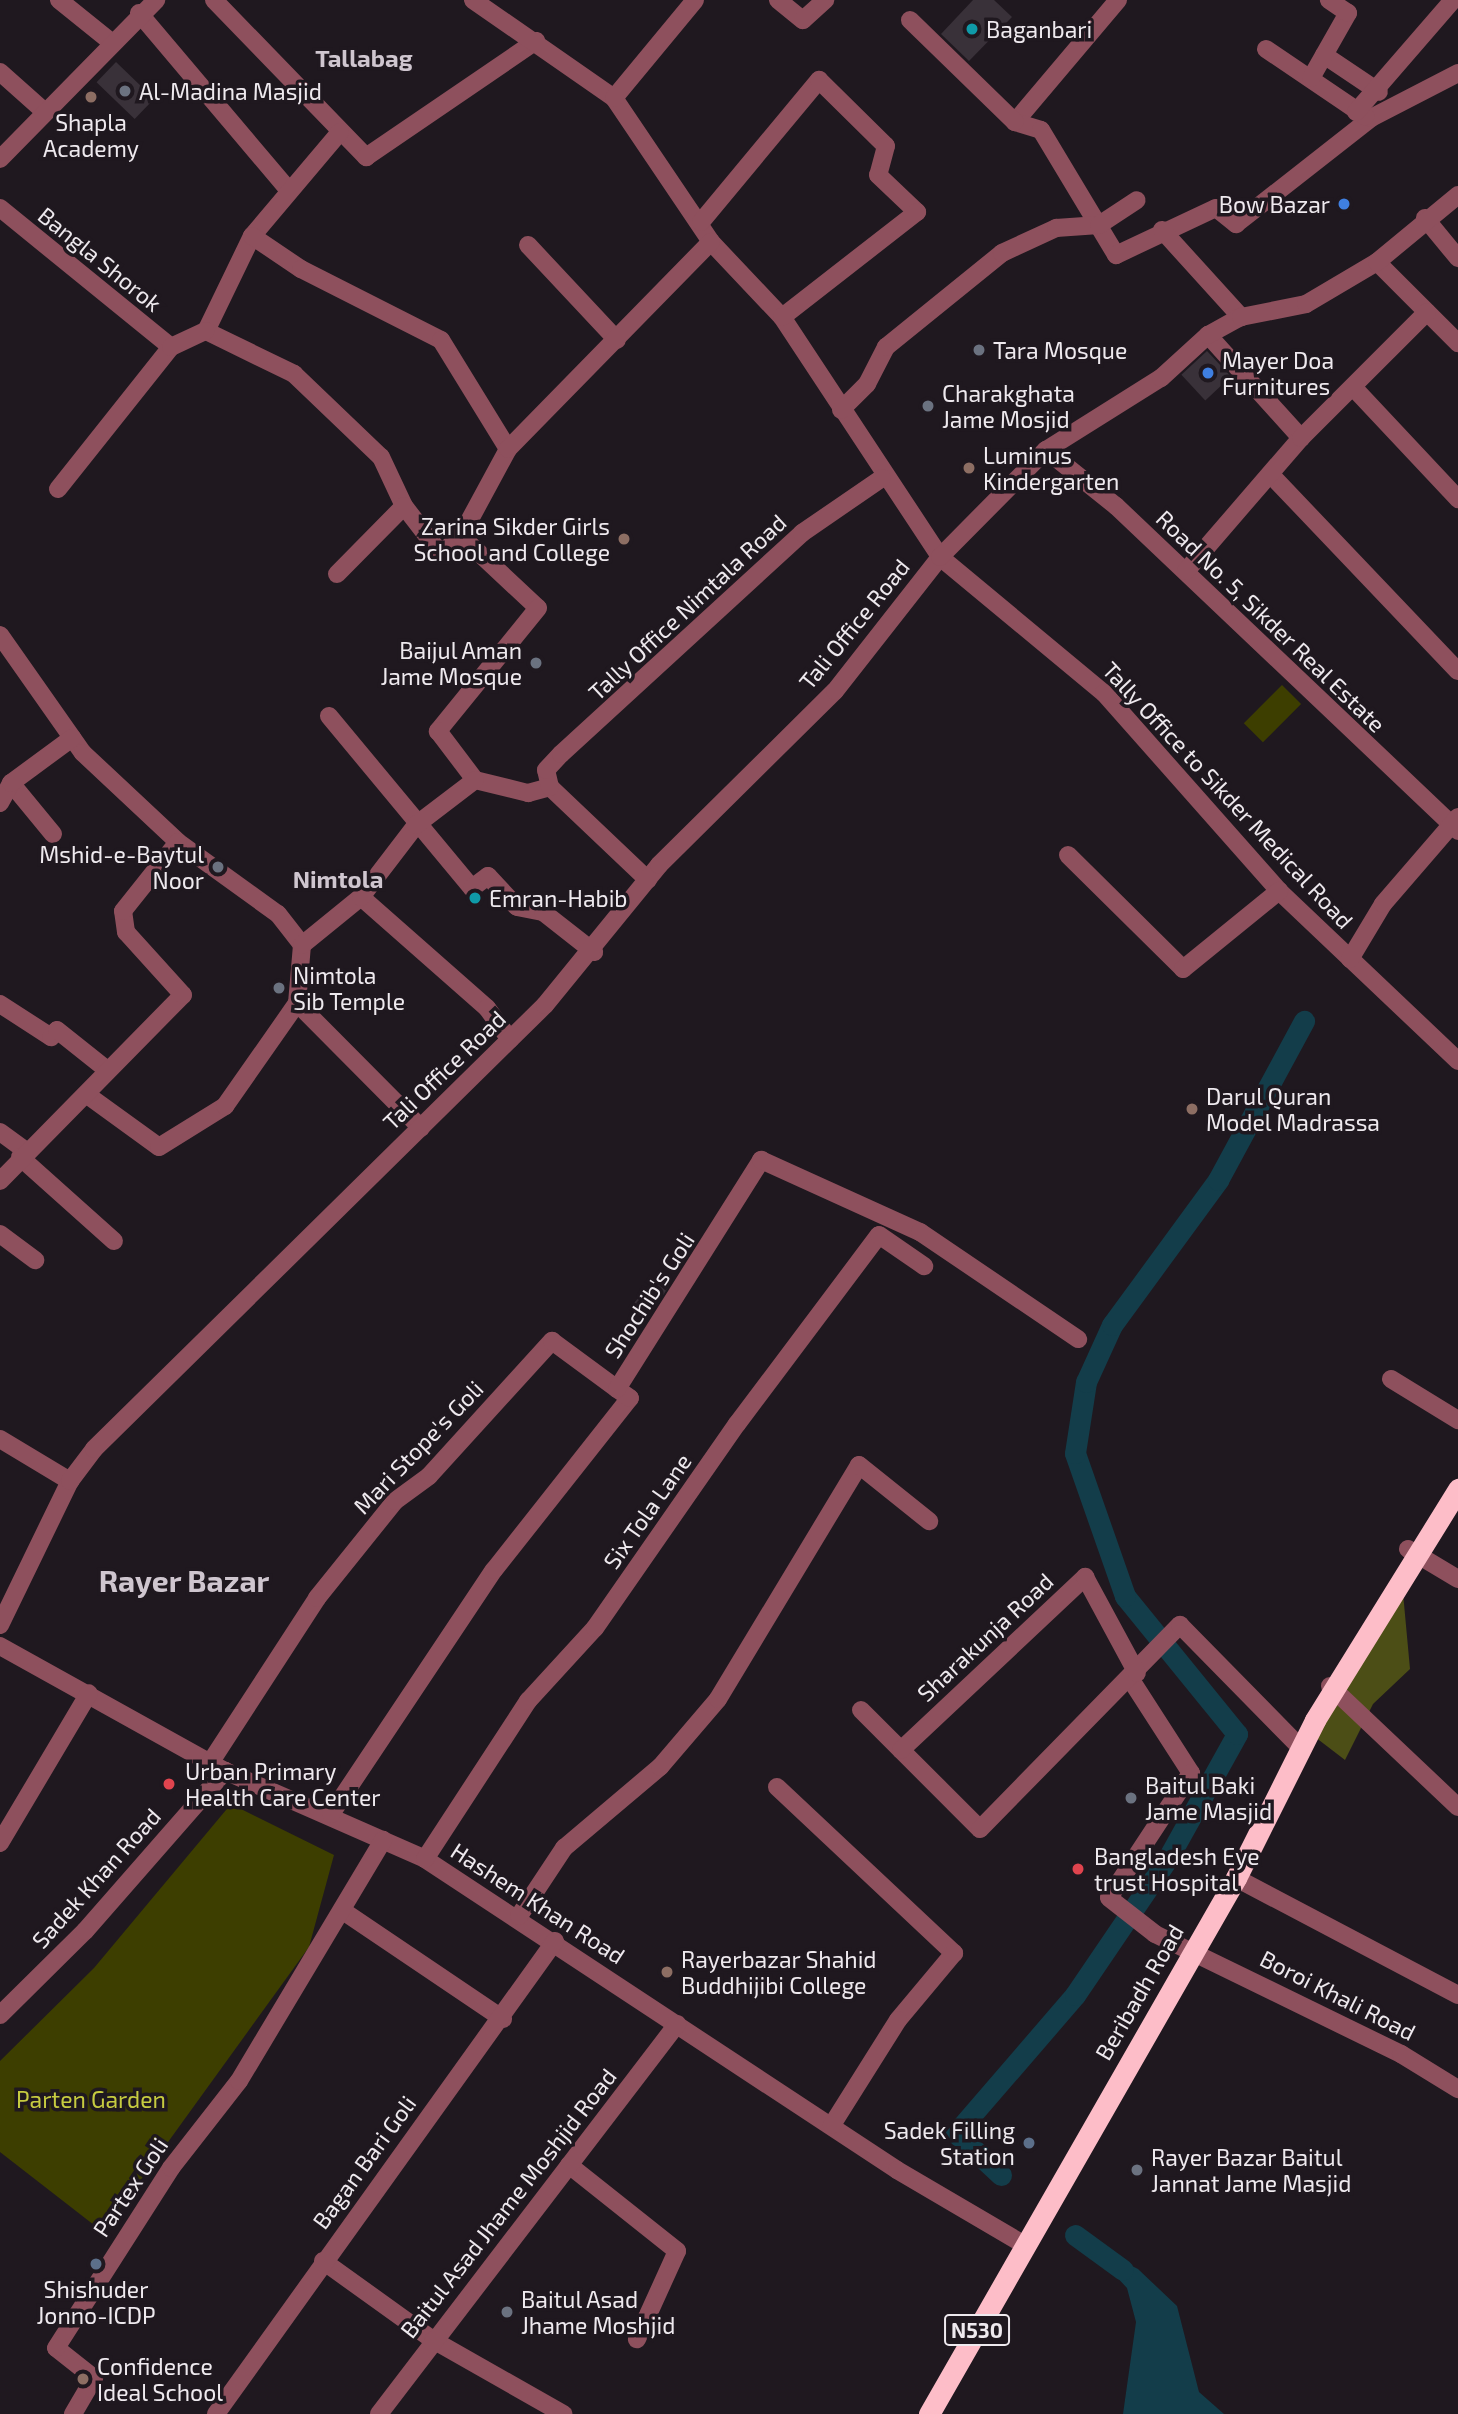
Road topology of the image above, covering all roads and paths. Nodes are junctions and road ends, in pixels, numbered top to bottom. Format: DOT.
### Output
graph roads {
  1 [pos="59,0"];
  2 [pos="156,0"];
  3 [pos="214,0"];
  4 [pos="473,0"];
  5 [pos="695,0"];
  6 [pos="778,0"];
  7 [pos="825,0"];
  8 [pos="1118,0"];
  9 [pos="1329,0"];
  10 [pos="1454,0"];
  11 [pos="139,13"];
  12 [pos="1349,14"];
  13 [pos="910,20"];
  14 [pos="536,41"];
  15 [pos="111,42"];
  16 [pos="1266,49"];
  17 [pos="1324,55"];
  18 [pos="0,72"];
  19 [pos="1458,73"];
  20 [pos="1311,78"];
  21 [pos="1379,92"];
  22 [pos="614,98"];
  23 [pos="44,111"];
  24 [pos="1364,115"];
  25 [pos="1015,122"];
  26 [pos="340,132"];
  27 [pos="0,159"];
  28 [pos="286,188"];
  29 [pos="1458,195"];
  30 [pos="1136,200"];
  31 [pos="0,208"];
  32 [pos="1425,218"];
  33 [pos="701,222"];
  34 [pos="1099,225"];
  35 [pos="1162,230"];
  36 [pos="252,236"];
  37 [pos="711,242"];
  38 [pos="528,245"];
  39 [pos="1458,258"];
  40 [pos="1377,262"];
  41 [pos="1427,312"];
  42 [pos="782,317"];
  43 [pos="1241,317"];
  44 [pos="206,331"];
  45 [pos="1208,335"];
  46 [pos="617,340"];
  47 [pos="1458,343"];
  48 [pos="171,347"];
  49 [pos="1353,387"];
  50 [pos="841,410"];
  51 [pos="1301,439"];
  52 [pos="508,449"];
  53 [pos="1046,450"];
  54 [pos="1273,477"];
  55 [pos="882,478"];
  56 [pos="58,489"];
  57 [pos="1458,499"];
  58 [pos="404,506"];
  59 [pos="461,536"];
  60 [pos="940,557"];
  61 [pos="1186,571"];
  62 [pos="337,574"];
  63 [pos="2,639"];
  64 [pos="1458,671"];
  65 [pos="329,716"];
  66 [pos="72,737"];
  67 [pos="475,780"];
  68 [pos="11,783"];
  69 [pos="550,787"];
  70 [pos="0,803"];
  71 [pos="1456,824"];
  72 [pos="416,825"];
  73 [pos="53,834"];
  74 [pos="178,842"];
  75 [pos="1068,855"];
  76 [pos="648,880"];
  77 [pos="1279,891"];
  78 [pos="361,897"];
  79 [pos="302,945"];
  80 [pos="594,952"];
  81 [pos="1350,959"];
  82 [pos="297,1003"];
  83 [pos="0,1004"];
  84 [pos="510,1040"];
  85 [pos="1458,1061"];
  86 [pos="106,1069"];
  87 [pos="90,1097"];
  88 [pos="421,1128"];
  89 [pos="0,1132"];
  90 [pos="23,1154"];
  91 [pos="0,1181"];
  92 [pos="0,1234"];
  93 [pos="114,1241"];
  94 [pos="35,1260"];
  95 [pos="924,1266"];
  96 [pos="1078,1339"];
  97 [pos="1391,1379"];
  98 [pos="617,1389"];
  99 [pos="1458,1420"];
  100 [pos="0,1438"];
  101 [pos="70,1481"];
  102 [pos="1458,1489"];
  103 [pos="929,1521"];
  104 [pos="1412,1552"];
  105 [pos="1458,1579"];
  106 [pos="0,1625"];
  107 [pos="0,1646"];
  108 [pos="1134,1677"];
  109 [pos="1332,1688"];
  110 [pos="89,1693"];
  111 [pos="861,1710"];
  112 [pos="1300,1747"];
  113 [pos="901,1750"];
  114 [pos="218,1767"];
  115 [pos="777,1787"];
  116 [pos="1458,1807"];
  117 [pos="331,1815"];
  118 [pos="383,1840"];
  119 [pos="0,1843"];
  120 [pos="425,1859"];
  121 [pos="1236,1878"];
  122 [pos="342,1911"];
  123 [pos="519,1916"];
  124 [pos="555,1941"];
  125 [pos="1193,1950"];
  126 [pos="1458,1995"];
  127 [pos="0,2015"];
  128 [pos="503,2019"];
  129 [pos="677,2024"];
  130 [pos="1458,2089"];
  131 [pos="832,2125"];
  132 [pos="569,2165"];
  133 [pos="1025,2245"];
  134 [pos="323,2261"];
  135 [pos="636,2339"];
  136 [pos="433,2340"];
  137 [pos="550,2411"];
  138 [pos="73,2414"];
  139 [pos="216,2414"];
  140 [pos="379,2414"];
  141 [pos="929,2414"];
  1 -- 15 [label="street"];
  2 -- 11 [label="street"];
  3 -- 26 [label="street"];
  4 -- 14 [label="street, Tally Office to Sikder Medical Road"];
  5 -- 22 [label="street"];
  6 -- 7 [label="street"];
  8 -- 25 [label="street"];
  9 -- 12 [label="street"];
  10 -- 21 [label="street"];
  11 -- 15 [label="street"];
  11 -- 28 [label="street"];
  12 -- 17 [label="street"];
  13 -- 25 [label="street"];
  14 -- 22 [label="street, Tally Office to Sikder Medical Road"];
  14 -- 26 [label="street"];
  15 -- 23 [label="street"];
  16 -- 20 [label="street"];
  17 -- 20 [label="street"];
  17 -- 21 [label="street"];
  18 -- 23 [label="street"];
  19 -- 24 [label="street"];
  20 -- 24 [label="street"];
  21 -- 24 [label="street"];
  22 -- 33 [label="street, Tally Office to Sikder Medical Road"];
  23 -- 27 [label="street"];
  24 -- 35 [label="street"];
  25 -- 34 [label="street"];
  26 -- 28 [label="street"];
  28 -- 36 [label="street"];
  29 -- 32 [label="street, Tali Office Road"];
  30 -- 34 [label="street"];
  31 -- 48 [label="street, Bangla Shorok"];
  32 -- 39 [label="street"];
  32 -- 40 [label="street, Tali Office Road"];
  33 -- 37 [label="street, Tally Office to Sikder Medical Road"];
  33 -- 42 [label="street"];
  34 -- 35 [label="street"];
  34 -- 50 [label="street"];
  35 -- 43 [label="street"];
  36 -- 44 [label="street"];
  36 -- 52 [label="street"];
  37 -- 42 [label="street, Tally Office to Sikder Medical Road"];
  37 -- 46 [label="street"];
  38 -- 46 [label="street"];
  40 -- 41 [label="street"];
  40 -- 43 [label="street, Tali Office Road"];
  41 -- 47 [label="street"];
  41 -- 49 [label="street"];
  42 -- 50 [label="street, Tally Office to Sikder Medical Road"];
  43 -- 45 [label="street, Tali Office Road"];
  44 -- 48 [label="street"];
  44 -- 58 [label="street"];
  45 -- 51 [label="street"];
  45 -- 53 [label="street, Tali Office Road"];
  46 -- 52 [label="street"];
  48 -- 56 [label="street"];
  49 -- 51 [label="street"];
  49 -- 57 [label="street"];
  50 -- 55 [label="street, Tally Office to Sikder Medical Road"];
  51 -- 54 [label="street"];
  52 -- 59 [label="street"];
  53 -- 60 [label="street, Tali Office Road"];
  53 -- 61 [label="street, Road No. 5, Sikder Real Estate"];
  54 -- 61 [label="street"];
  54 -- 64 [label="street"];
  55 -- 60 [label="street, Tally Office to Sikder Medical Road"];
  55 -- 69 [label="street, Tally Office Nimtala Road"];
  58 -- 59 [label="street"];
  58 -- 62 [label="street"];
  59 -- 67 [label="street"];
  60 -- 76 [label="street, Tali Office Road"];
  60 -- 77 [label="street, Tally Office to Sikder Medical Road"];
  61 -- 71 [label="street, Road No. 5, Sikder Real Estate"];
  63 -- 66 [label="street"];
  65 -- 72 [label="street"];
  66 -- 68 [label="street"];
  66 -- 74 [label="street"];
  67 -- 69 [label="street"];
  67 -- 72 [label="street"];
  68 -- 70 [label="street"];
  68 -- 73 [label="street"];
  69 -- 76 [label="street"];
  71 -- 81 [label="street"];
  72 -- 78 [label="street"];
  72 -- 80 [label="street"];
  74 -- 79 [label="street"];
  74 -- 86 [label="street"];
  75 -- 77 [label="street"];
  76 -- 80 [label="street, Tali Office Road"];
  77 -- 81 [label="street, Tally Office to Sikder Medical Road"];
  78 -- 79 [label="street"];
  78 -- 84 [label="street"];
  79 -- 82 [label="street"];
  80 -- 84 [label="street, Tali Office Road"];
  81 -- 85 [label="street, Tally Office to Sikder Medical Road"];
  82 -- 87 [label="street"];
  82 -- 88 [label="street"];
  83 -- 86 [label="street"];
  84 -- 88 [label="street, Tali Office Road"];
  86 -- 87 [label="street"];
  87 -- 90 [label="street"];
  88 -- 101 [label="street, Tali Office Road"];
  89 -- 90 [label="street"];
  90 -- 91 [label="street"];
  90 -- 93 [label="street"];
  92 -- 94 [label="street"];
  95 -- 120 [label="street, Six Tola Lane"];
  96 -- 98 [label="street, Shochib's Goli"];
  97 -- 99 [label="street"];
  98 -- 114 [label="street, Mari Stope's Goli"];
  98 -- 117 [label="street, Shochib's Goli"];
  100 -- 101 [label="street"];
  101 -- 106 [label="street, Tali Office Road"];
  102 -- 104 [label="highway, Beribadh Road / N530"];
  103 -- 123 [label="street"];
  104 -- 105 [label="street"];
  104 -- 109 [label="highway, Beribadh Road / N530"];
  107 -- 110 [label="street, Hashem Khan Road"];
  108 -- 112 [label="street"];
  108 -- 113 [label="street"];
  108 -- 113 [label="street, Sharakunja Road"];
  108 -- 125 [label="street, Boroi Khali Road"];
  109 -- 112 [label="highway, Beribadh Road / N530"];
  109 -- 116 [label="street"];
  110 -- 114 [label="street, Hashem Khan Road"];
  110 -- 119 [label="street"];
  111 -- 113 [label="street"];
  112 -- 121 [label="highway, Beribadh Road / N530"];
  114 -- 117 [label="street, Hashem Khan Road"];
  114 -- 127 [label="street, Sadek Khan Road"];
  115 -- 131 [label="street"];
  117 -- 118 [label="street, Hashem Khan Road"];
  118 -- 120 [label="street, Hashem Khan Road"];
  118 -- 122 [label="street, Partex Goli"];
  120 -- 123 [label="street, Hashem Khan Road"];
  121 -- 125 [label="highway, Beribadh Road / N530"];
  121 -- 126 [label="street"];
  122 -- 128 [label="street"];
  122 -- 138 [label="street, Partex Goli"];
  123 -- 124 [label="street, Hashem Khan Road"];
  124 -- 128 [label="street, Bagan Bari Goli"];
  124 -- 129 [label="street, Hashem Khan Road"];
  125 -- 130 [label="street, Boroi Khali Road"];
  125 -- 133 [label="highway, Beribadh Road / N530"];
  128 -- 134 [label="street, Bagan Bari Goli"];
  129 -- 131 [label="street, Hashem Khan Road"];
  129 -- 132 [label="street, Baitul Asad Jhame Moshjid Road"];
  131 -- 133 [label="street, Hashem Khan Road"];
  132 -- 135 [label="street"];
  132 -- 136 [label="street, Baitul Asad Jhame Moshjid Road"];
  133 -- 141 [label="highway, Beribadh Road / N530"];
  134 -- 136 [label="street"];
  134 -- 139 [label="street, Bagan Bari Goli"];
  136 -- 137 [label="street"];
  136 -- 140 [label="street, Baitul Asad Jhame Moshjid Road"];
}
